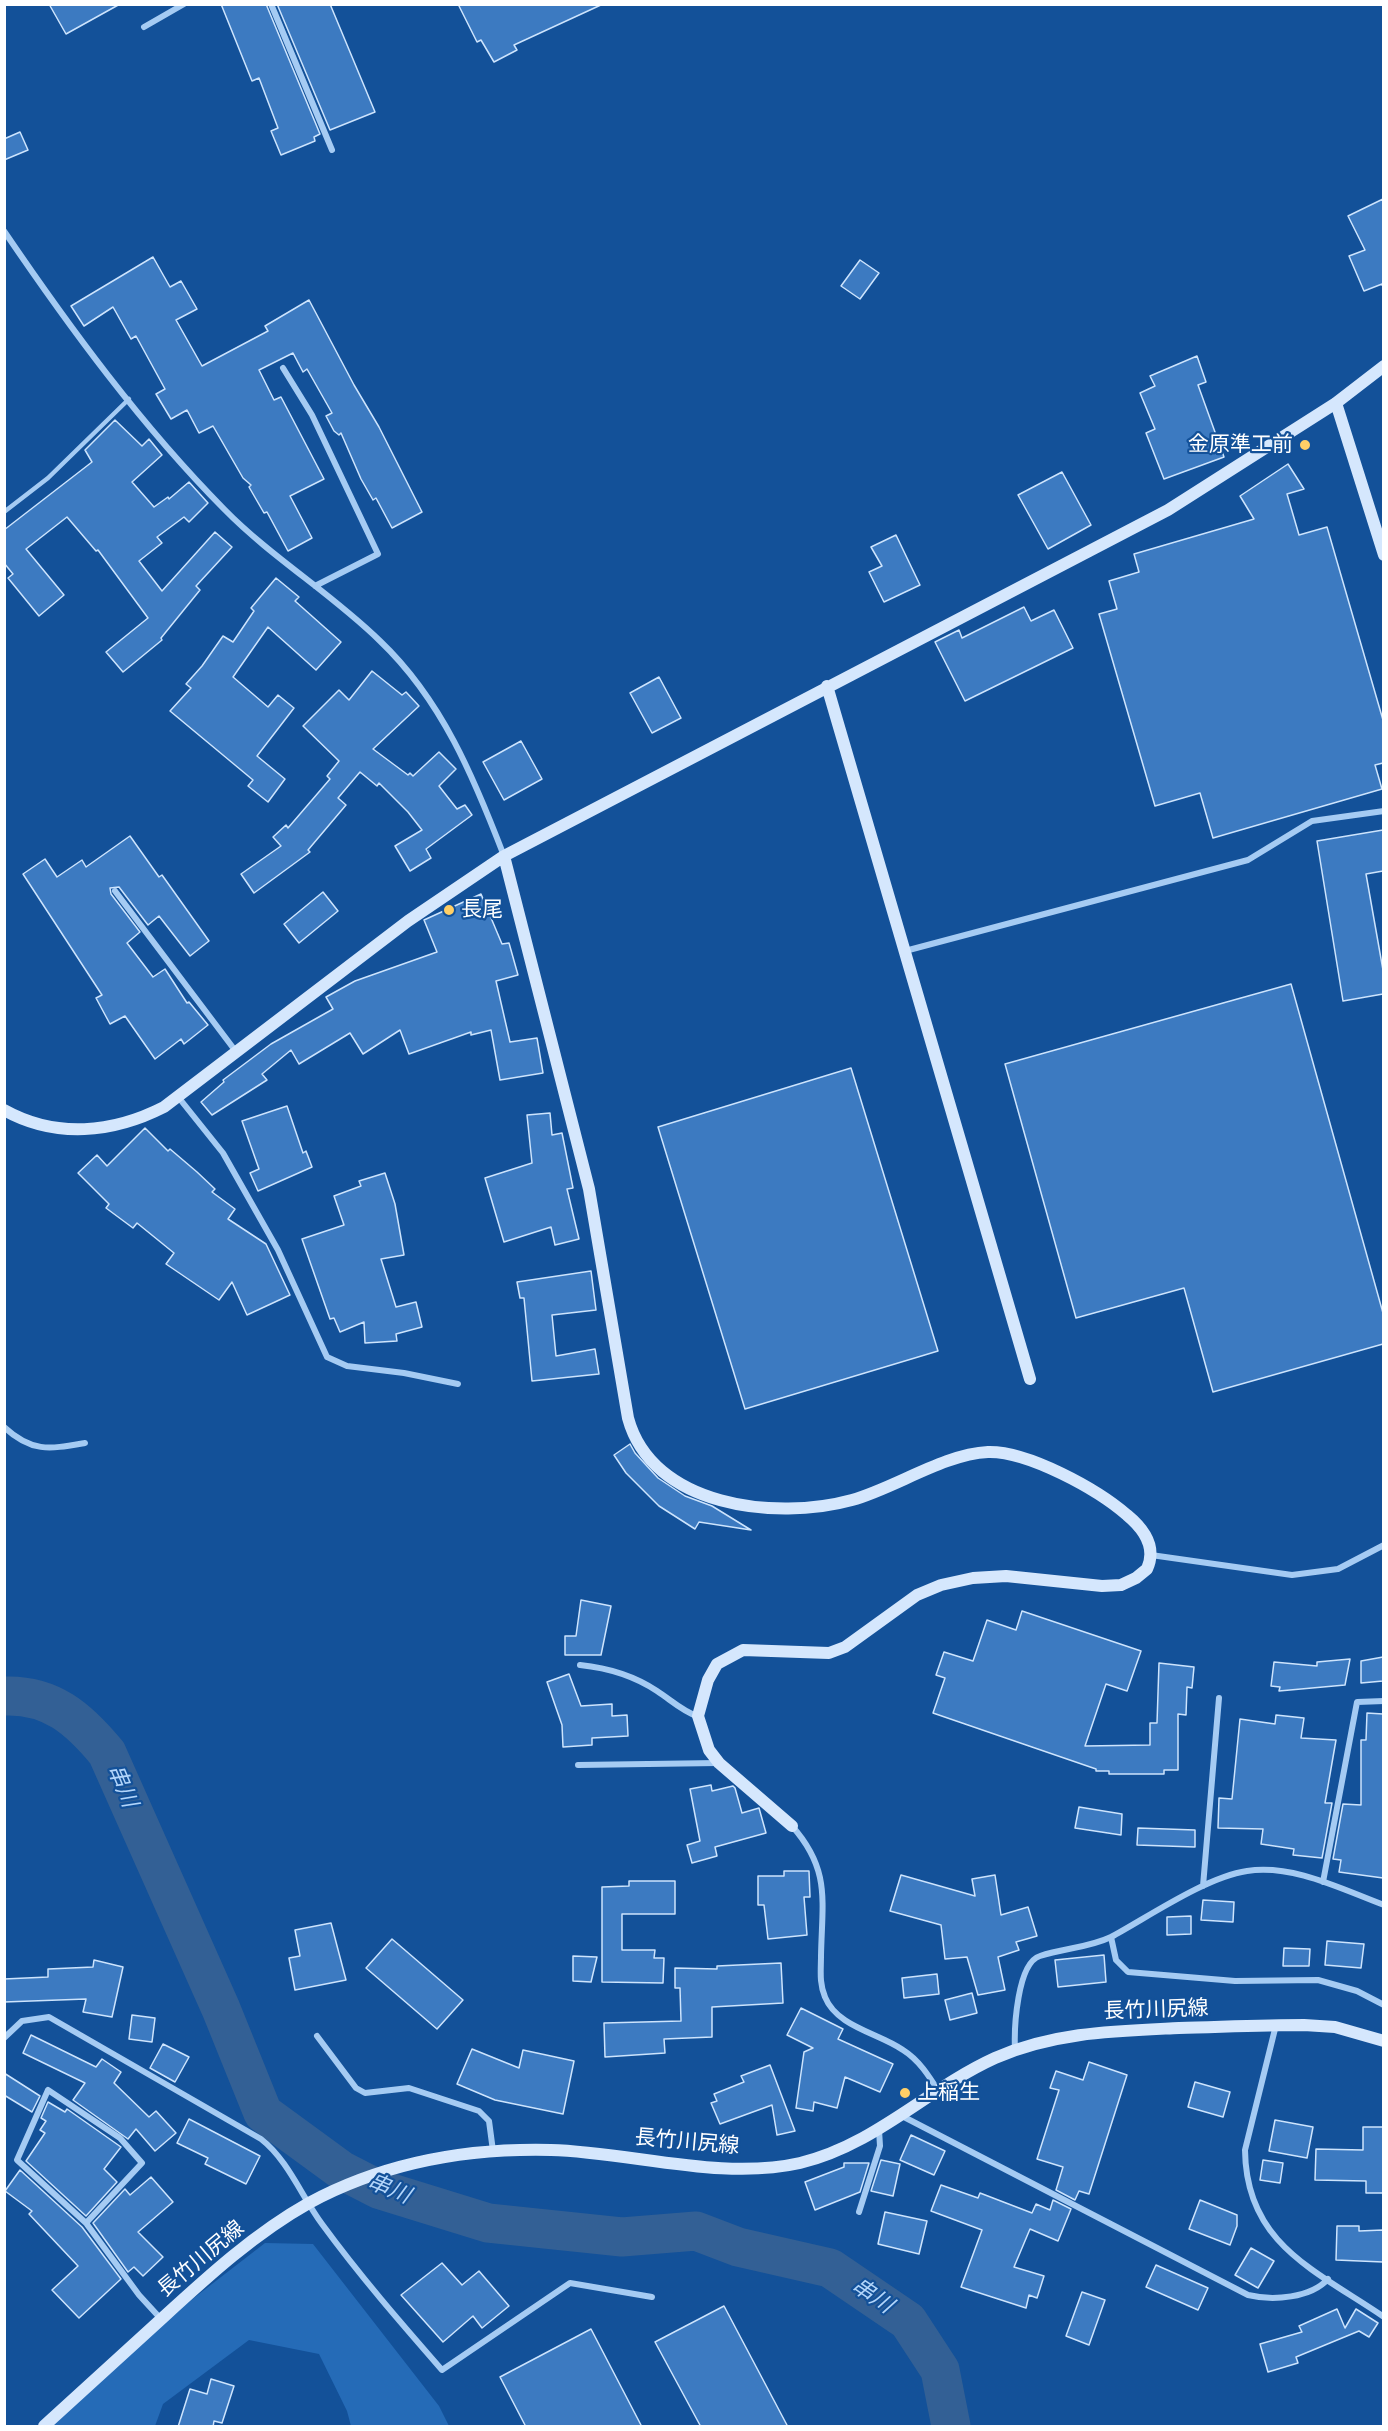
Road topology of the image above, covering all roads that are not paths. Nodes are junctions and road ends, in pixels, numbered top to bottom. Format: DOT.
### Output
graph roads {
  1 [pos="184,4"];
  2 [pos="271,4"];
  3 [pos="144,27"];
  4 [pos="332,150"];
  5 [pos="4,231"];
  6 [pos="1383,366"];
  7 [pos="283,368"];
  8 [pos="129,399"];
  9 [pos="1336,403"];
  10 [pos="4,512"];
  11 [pos="1383,555"];
  12 [pos="315,586"];
  13 [pos="827,686"];
  14 [pos="1383,811"];
  15 [pos="504,856"];
  16 [pos="116,891"];
  17 [pos="905,951"];
  18 [pos="237,1053"];
  19 [pos="179,1098"];
  20 [pos="4,1110"];
  21 [pos="1030,1379"];
  22 [pos="458,1384"];
  23 [pos="4,1427"];
  24 [pos="86,1443"];
  25 [pos="1383,1545"];
  26 [pos="1151,1555"];
  27 [pos="580,1665"];
  28 [pos="1219,1698"];
  29 [pos="1383,1701"];
  30 [pos="698,1716"];
  31 [pos="719,1763"];
  32 [pos="578,1765"];
  33 [pos="792,1826"];
  34 [pos="1323,1882"];
  35 [pos="1203,1886"];
  36 [pos="1383,1905"];
  37 [pos="1111,1937"];
  38 [pos="1383,2005"];
  39 [pos="1276,2025"];
  40 [pos="317,2036"];
  41 [pos="4,2038"];
  42 [pos="1383,2041"];
  43 [pos="1015,2050"];
  44 [pos="939,2092"];
  45 [pos="902,2116"];
  46 [pos="879,2130"];
  47 [pos="493,2151"];
  48 [pos="307,2204"];
  49 [pos="859,2212"];
  50 [pos="86,2223"];
  51 [pos="1328,2278"];
  52 [pos="651,2297"];
  53 [pos="1383,2317"];
  54 [pos="161,2319"];
  55 [pos="44,2427"];
  1 -- 3 [label="street"];
  2 -- 4 [label="street"];
  5 -- 8 [label="street"];
  6 -- 9 [label="street"];
  7 -- 12 [label="street"];
  8 -- 10 [label="lane"];
  8 -- 12 [label="street"];
  9 -- 11 [label="street"];
  9 -- 13 [label="street"];
  12 -- 15 [label="street"];
  13 -- 15 [label="street"];
  13 -- 17 [label="street"];
  14 -- 17 [label="street"];
  15 -- 18 [label="street"];
  15 -- 26 [label="street"];
  16 -- 18 [label="street"];
  17 -- 21 [label="street"];
  18 -- 19 [label="street"];
  19 -- 20 [label="street"];
  19 -- 22 [label="street"];
  23 -- 24 [label="street"];
  25 -- 26 [label="street"];
  26 -- 30 [label="street"];
  27 -- 30 [label="street"];
  28 -- 35 [label="street"];
  29 -- 34 [label="street"];
  30 -- 31 [label="street"];
  31 -- 32 [label="street"];
  31 -- 33 [label="street"];
  33 -- 44 [label="street"];
  34 -- 35 [label="street"];
  34 -- 36 [label="street"];
  35 -- 37 [label="street"];
  37 -- 38 [label="street"];
  37 -- 43 [label="street"];
  39 -- 42 [label="street, 長竹川尻線"];
  39 -- 43 [label="street, 長竹川尻線"];
  39 -- 51 [label="street"];
  40 -- 47 [label="street"];
  41 -- 48 [label="street"];
  43 -- 44 [label="street, 長竹川尻線"];
  44 -- 45 [label="street, 長竹川尻線"];
  45 -- 46 [label="street, 長竹川尻線"];
  45 -- 51 [label="street"];
  46 -- 47 [label="street, 長竹川尻線"];
  46 -- 49 [label="street"];
  47 -- 48 [label="street, 長竹川尻線"];
  48 -- 52 [label="street"];
  48 -- 54 [label="street, 長竹川尻線"];
  50 -- 50 [label="street"];
  50 -- 54 [label="street"];
  51 -- 53 [label="street"];
  54 -- 55 [label="street, 長竹川尻線"];
}
